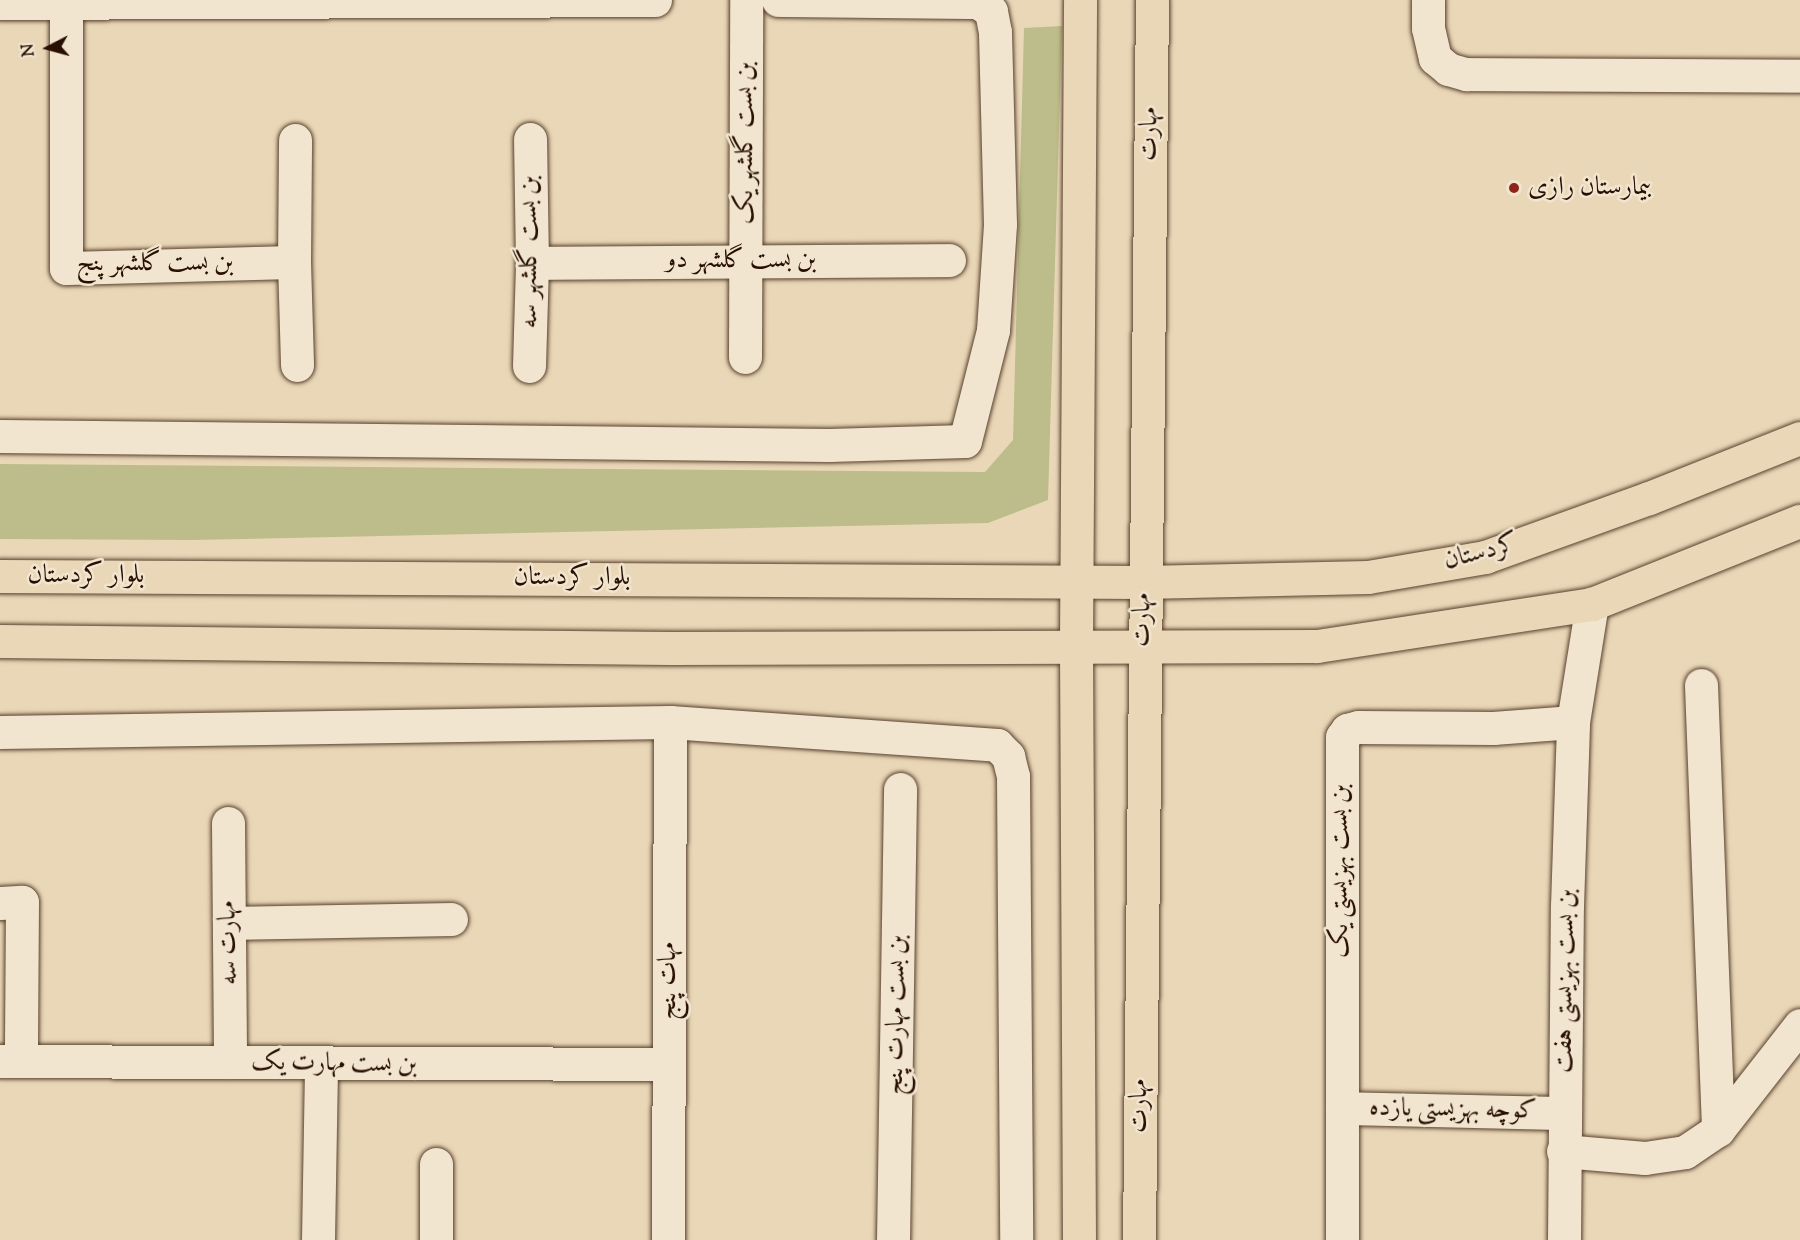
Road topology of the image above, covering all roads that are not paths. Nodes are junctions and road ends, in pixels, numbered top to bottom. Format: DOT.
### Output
graph roads {
  1 [pos="655,0"];
  2 [pos="746,0"];
  3 [pos="778,0"];
  4 [pos="1080,0"];
  5 [pos="1152,0"];
  6 [pos="1428,0"];
  7 [pos="66,2"];
  8 [pos="0,3"];
  9 [pos="1800,76"];
  10 [pos="530,139"];
  11 [pos="296,140"];
  12 [pos="949,260"];
  13 [pos="746,261"];
  14 [pos="294,262"];
  15 [pos="532,263"];
  16 [pos="746,357"];
  17 [pos="297,365"];
  18 [pos="529,366"];
  19 [pos="0,436"];
  20 [pos="1800,438"];
  21 [pos="1800,521"];
  22 [pos="0,576"];
  23 [pos="1076,580"];
  24 [pos="1144,582"];
  25 [pos="1592,604"];
  26 [pos="0,641"];
  27 [pos="1076,645"];
  28 [pos="1143,647"];
  29 [pos="1701,686"];
  30 [pos="670,722"];
  31 [pos="1573,722"];
  32 [pos="0,732"];
  33 [pos="900,789"];
  34 [pos="228,823"];
  35 [pos="0,903"];
  36 [pos="451,919"];
  37 [pos="229,923"];
  38 [pos="1800,1025"];
  39 [pos="11,1061"];
  40 [pos="230,1062"];
  41 [pos="669,1064"];
  42 [pos="321,1065"];
  43 [pos="1342,1108"];
  44 [pos="1564,1113"];
  45 [pos="1718,1130"];
  46 [pos="1563,1151"];
  47 [pos="436,1164"];
  48 [pos="318,1240"];
  49 [pos="436,1240"];
  50 [pos="668,1240"];
  51 [pos="893,1240"];
  52 [pos="1016,1240"];
  53 [pos="1079,1240"];
  54 [pos="1139,1240"];
  55 [pos="1342,1240"];
  56 [pos="1564,1240"];
  1 -- 7 [label="street"];
  2 -- 13 [label="street, بن بست گلشهر یک"];
  3 -- 19 [label="street"];
  4 -- 23 [label="main road"];
  5 -- 24 [label="main road, مهارت"];
  6 -- 9 [label="street"];
  7 -- 8 [label="street"];
  7 -- 14 [label="street, بن بست گلشهر پنج"];
  10 -- 15 [label="street, بن بست گلشهر سه"];
  11 -- 14 [label="street"];
  12 -- 13 [label="street, بن بست گلشهر دو"];
  13 -- 15 [label="street, بن بست گلشهر دو"];
  13 -- 16 [label="street, بن بست گلشهر یک"];
  14 -- 17 [label="street"];
  15 -- 18 [label="street, بن بست گلشهر سه"];
  20 -- 24 [label="main road, کردستان"];
  21 -- 25 [label="main road"];
  22 -- 23 [label="main road, بلوار کردستان"];
  23 -- 24 [label="main road, بلوار کردستان"];
  23 -- 27 [label="main road"];
  24 -- 28 [label="main road, مهارت"];
  25 -- 28 [label="main road"];
  25 -- 31 [label="street, بن بست بهزیستی هفت"];
  26 -- 27 [label="main road"];
  27 -- 28 [label="main road"];
  27 -- 53 [label="main road"];
  28 -- 54 [label="main road, مهارت"];
  29 -- 45 [label="street"];
  30 -- 32 [label="street"];
  30 -- 41 [label="street, مهات پنج"];
  30 -- 52 [label="street"];
  31 -- 43 [label="street, بن بست بهزیستی یک"];
  31 -- 44 [label="street, بن بست بهزیستی هفت"];
  33 -- 51 [label="street, بن بست مهارت پنج"];
  34 -- 37 [label="street, مهارت سه"];
  35 -- 39 [label="street"];
  36 -- 37 [label="street"];
  37 -- 40 [label="street, مهارت سه"];
  38 -- 45 [label="street"];
  39 -- 40 [label="street, بن بست مهارت یک"];
  40 -- 42 [label="street, بن بست مهارت یک"];
  41 -- 42 [label="street, بن بست مهارت یک"];
  41 -- 50 [label="street, مهات پنج"];
  42 -- 48 [label="street"];
  43 -- 44 [label="street, کوچه بهزیستی یازده"];
  43 -- 55 [label="street, بن بست بهزیستی یک"];
  44 -- 46 [label="street, بن بست بهزیستی هفت"];
  45 -- 46 [label="street"];
  46 -- 56 [label="street, بن بست بهزیستی هفت"];
  47 -- 49 [label="street"];
}
